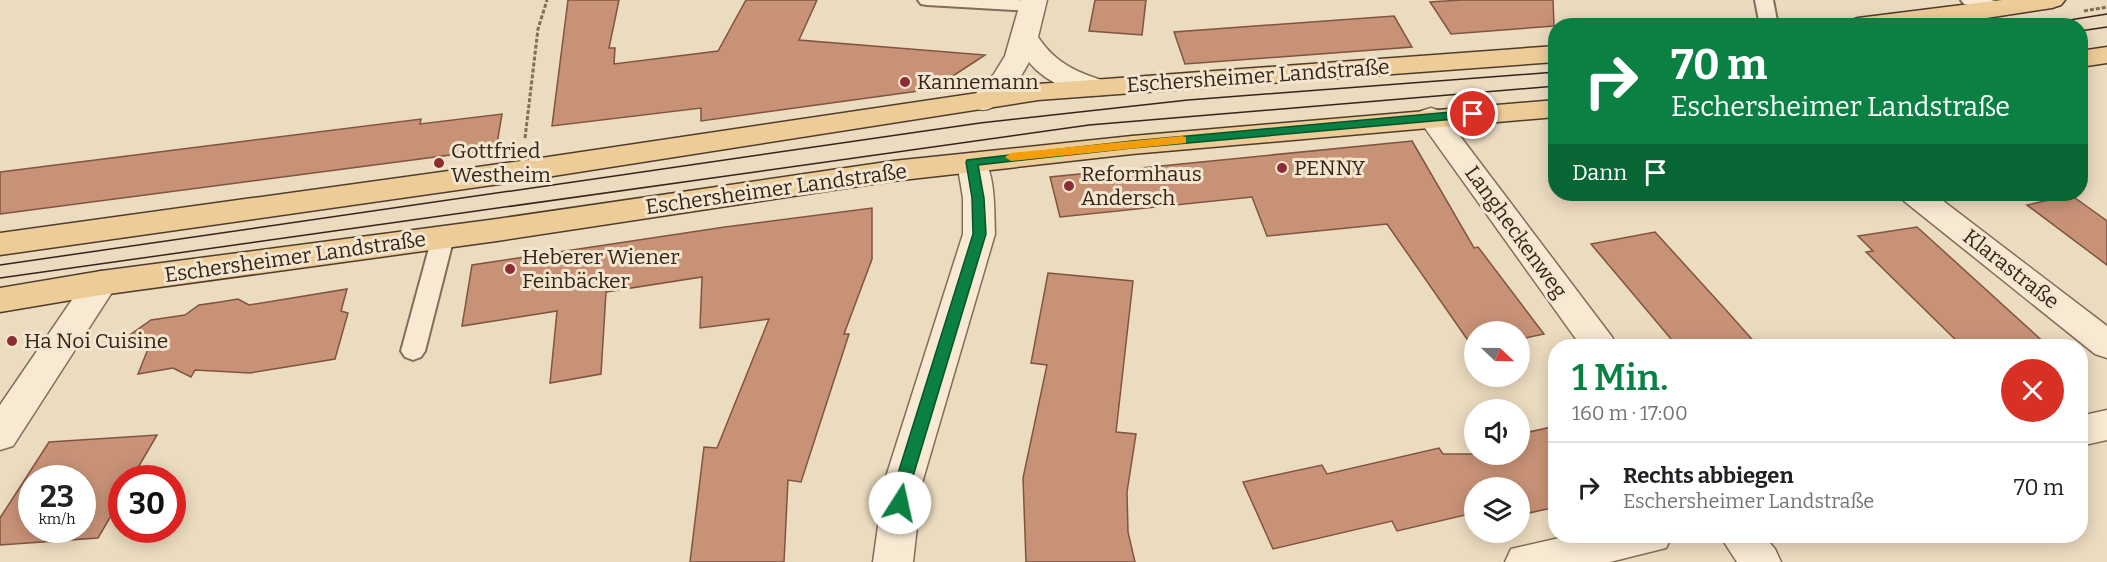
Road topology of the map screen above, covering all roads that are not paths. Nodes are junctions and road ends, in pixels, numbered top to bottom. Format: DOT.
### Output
graph roads {
  1 [pos="927,0"];
  2 [pos="1764,0"];
  3 [pos="1970,0"];
  4 [pos="2052,0"];
  5 [pos="1034,3"];
  6 [pos="1999,7"];
  7 [pos="1767,18"];
  8 [pos="1932,18"];
  9 [pos="1026,38"];
  10 [pos="1548,55"];
  11 [pos="2107,55"];
  12 [pos="2088,57"];
  13 [pos="1098,88"];
  14 [pos="981,102"];
  15 [pos="1548,109"];
  16 [pos="1431,117"];
  17 [pos="972,162"];
  18 [pos="1924,201"];
  19 [pos="443,237"];
  20 [pos="0,244"];
  21 [pos="101,283"];
  22 [pos="0,300"];
  23 [pos="1595,339"];
  24 [pos="2107,345"];
  25 [pos="413,351"];
  26 [pos="2107,425"];
  27 [pos="2088,429"];
  28 [pos="0,435"];
  29 [pos="1618,543"];
  30 [pos="1746,543"];
  31 [pos="893,562"];
  32 [pos="1525,562"];
  33 [pos="1761,562"];
  1 -- 5 [label="lane"];
  2 -- 7 [label="lane"];
  3 -- 6 [label="lane"];
  4 -- 6 [label="main road"];
  5 -- 9 [label="street"];
  6 -- 8 [label="main road"];
  9 -- 13 [label="street"];
  9 -- 14 [label="street"];
  10 -- 13 [label="main road, Eschersheimer Landstraße"];
  11 -- 12 [label="main road"];
  13 -- 14 [label="main road, Eschersheimer Landstraße"];
  14 -- 20 [label="main road, Eschersheimer Landstraße"];
  15 -- 16 [label="main road, Eschersheimer Landstraße"];
  16 -- 17 [label="main road, Eschersheimer Landstraße"];
  16 -- 23 [label="street, Langheckenweg"];
  17 -- 19 [label="main road, Eschersheimer Landstraße"];
  17 -- 31 [label="street"];
  18 -- 24 [label="street, Klarastraße"];
  19 -- 21 [label="main road, Eschersheimer Landstraße"];
  19 -- 25 [label="lane"];
  21 -- 22 [label="main road, Eschersheimer Landstraße"];
  21 -- 28 [label="street"];
  26 -- 27 [label="street"];
  29 -- 32 [label="street"];
  30 -- 33 [label="street"];
}
